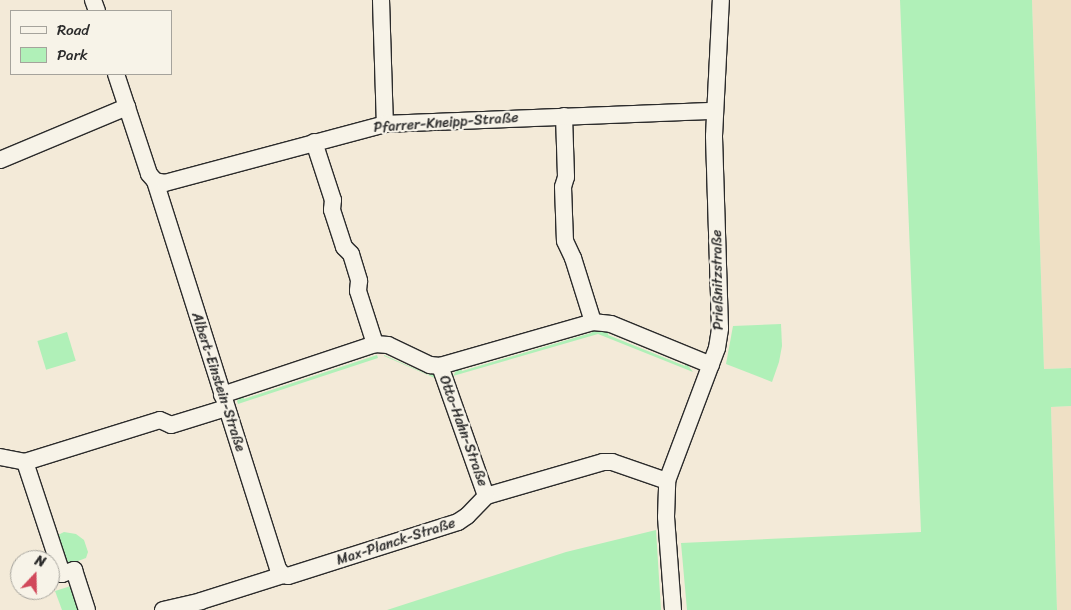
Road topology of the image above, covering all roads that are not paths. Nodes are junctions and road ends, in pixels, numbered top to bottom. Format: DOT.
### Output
graph roads {
  1 [pos="381,0"];
  2 [pos="721,0"];
  3 [pos="116,75"];
  4 [pos="127,107"];
  5 [pos="714,111"];
  6 [pos="564,116"];
  7 [pos="385,124"];
  8 [pos="314,142"];
  9 [pos="0,160"];
  10 [pos="155,181"];
  11 [pos="593,322"];
  12 [pos="376,344"];
  13 [pos="711,365"];
  14 [pos="440,366"];
  15 [pos="224,401"];
  16 [pos="0,458"];
  17 [pos="25,462"];
  18 [pos="667,481"];
  19 [pos="486,496"];
  20 [pos="285,575"];
  21 [pos="87,610"];
  22 [pos="163,610"];
  23 [pos="673,610"];
  1 -- 7 [label="street"];
  2 -- 5 [label="street, Prießnitzstraße"];
  3 -- 4 [label="street, Albert-Einstein-Straße"];
  4 -- 9 [label="street"];
  4 -- 10 [label="street, Albert-Einstein-Straße"];
  5 -- 6 [label="street, Pfarrer-Kneipp-Straße"];
  5 -- 13 [label="street, Prießnitzstraße"];
  6 -- 7 [label="street, Pfarrer-Kneipp-Straße"];
  6 -- 11 [label="street"];
  7 -- 8 [label="street, Pfarrer-Kneipp-Straße"];
  8 -- 10 [label="street, Pfarrer-Kneipp-Straße"];
  8 -- 12 [label="street"];
  10 -- 15 [label="street, Albert-Einstein-Straße"];
  11 -- 13 [label="street"];
  11 -- 14 [label="street"];
  12 -- 14 [label="street"];
  12 -- 15 [label="street"];
  13 -- 18 [label="street, Prießnitzstraße"];
  14 -- 19 [label="street, Otto-Hahn-Straße"];
  15 -- 17 [label="street"];
  15 -- 20 [label="street, Albert-Einstein-Straße"];
  16 -- 17 [label="street"];
  17 -- 21 [label="street"];
  18 -- 19 [label="street"];
  18 -- 23 [label="street, Prießnitzstraße"];
  19 -- 20 [label="street, Max-Planck-Straße"];
  20 -- 22 [label="street, Max-Planck-Straße"];
}
